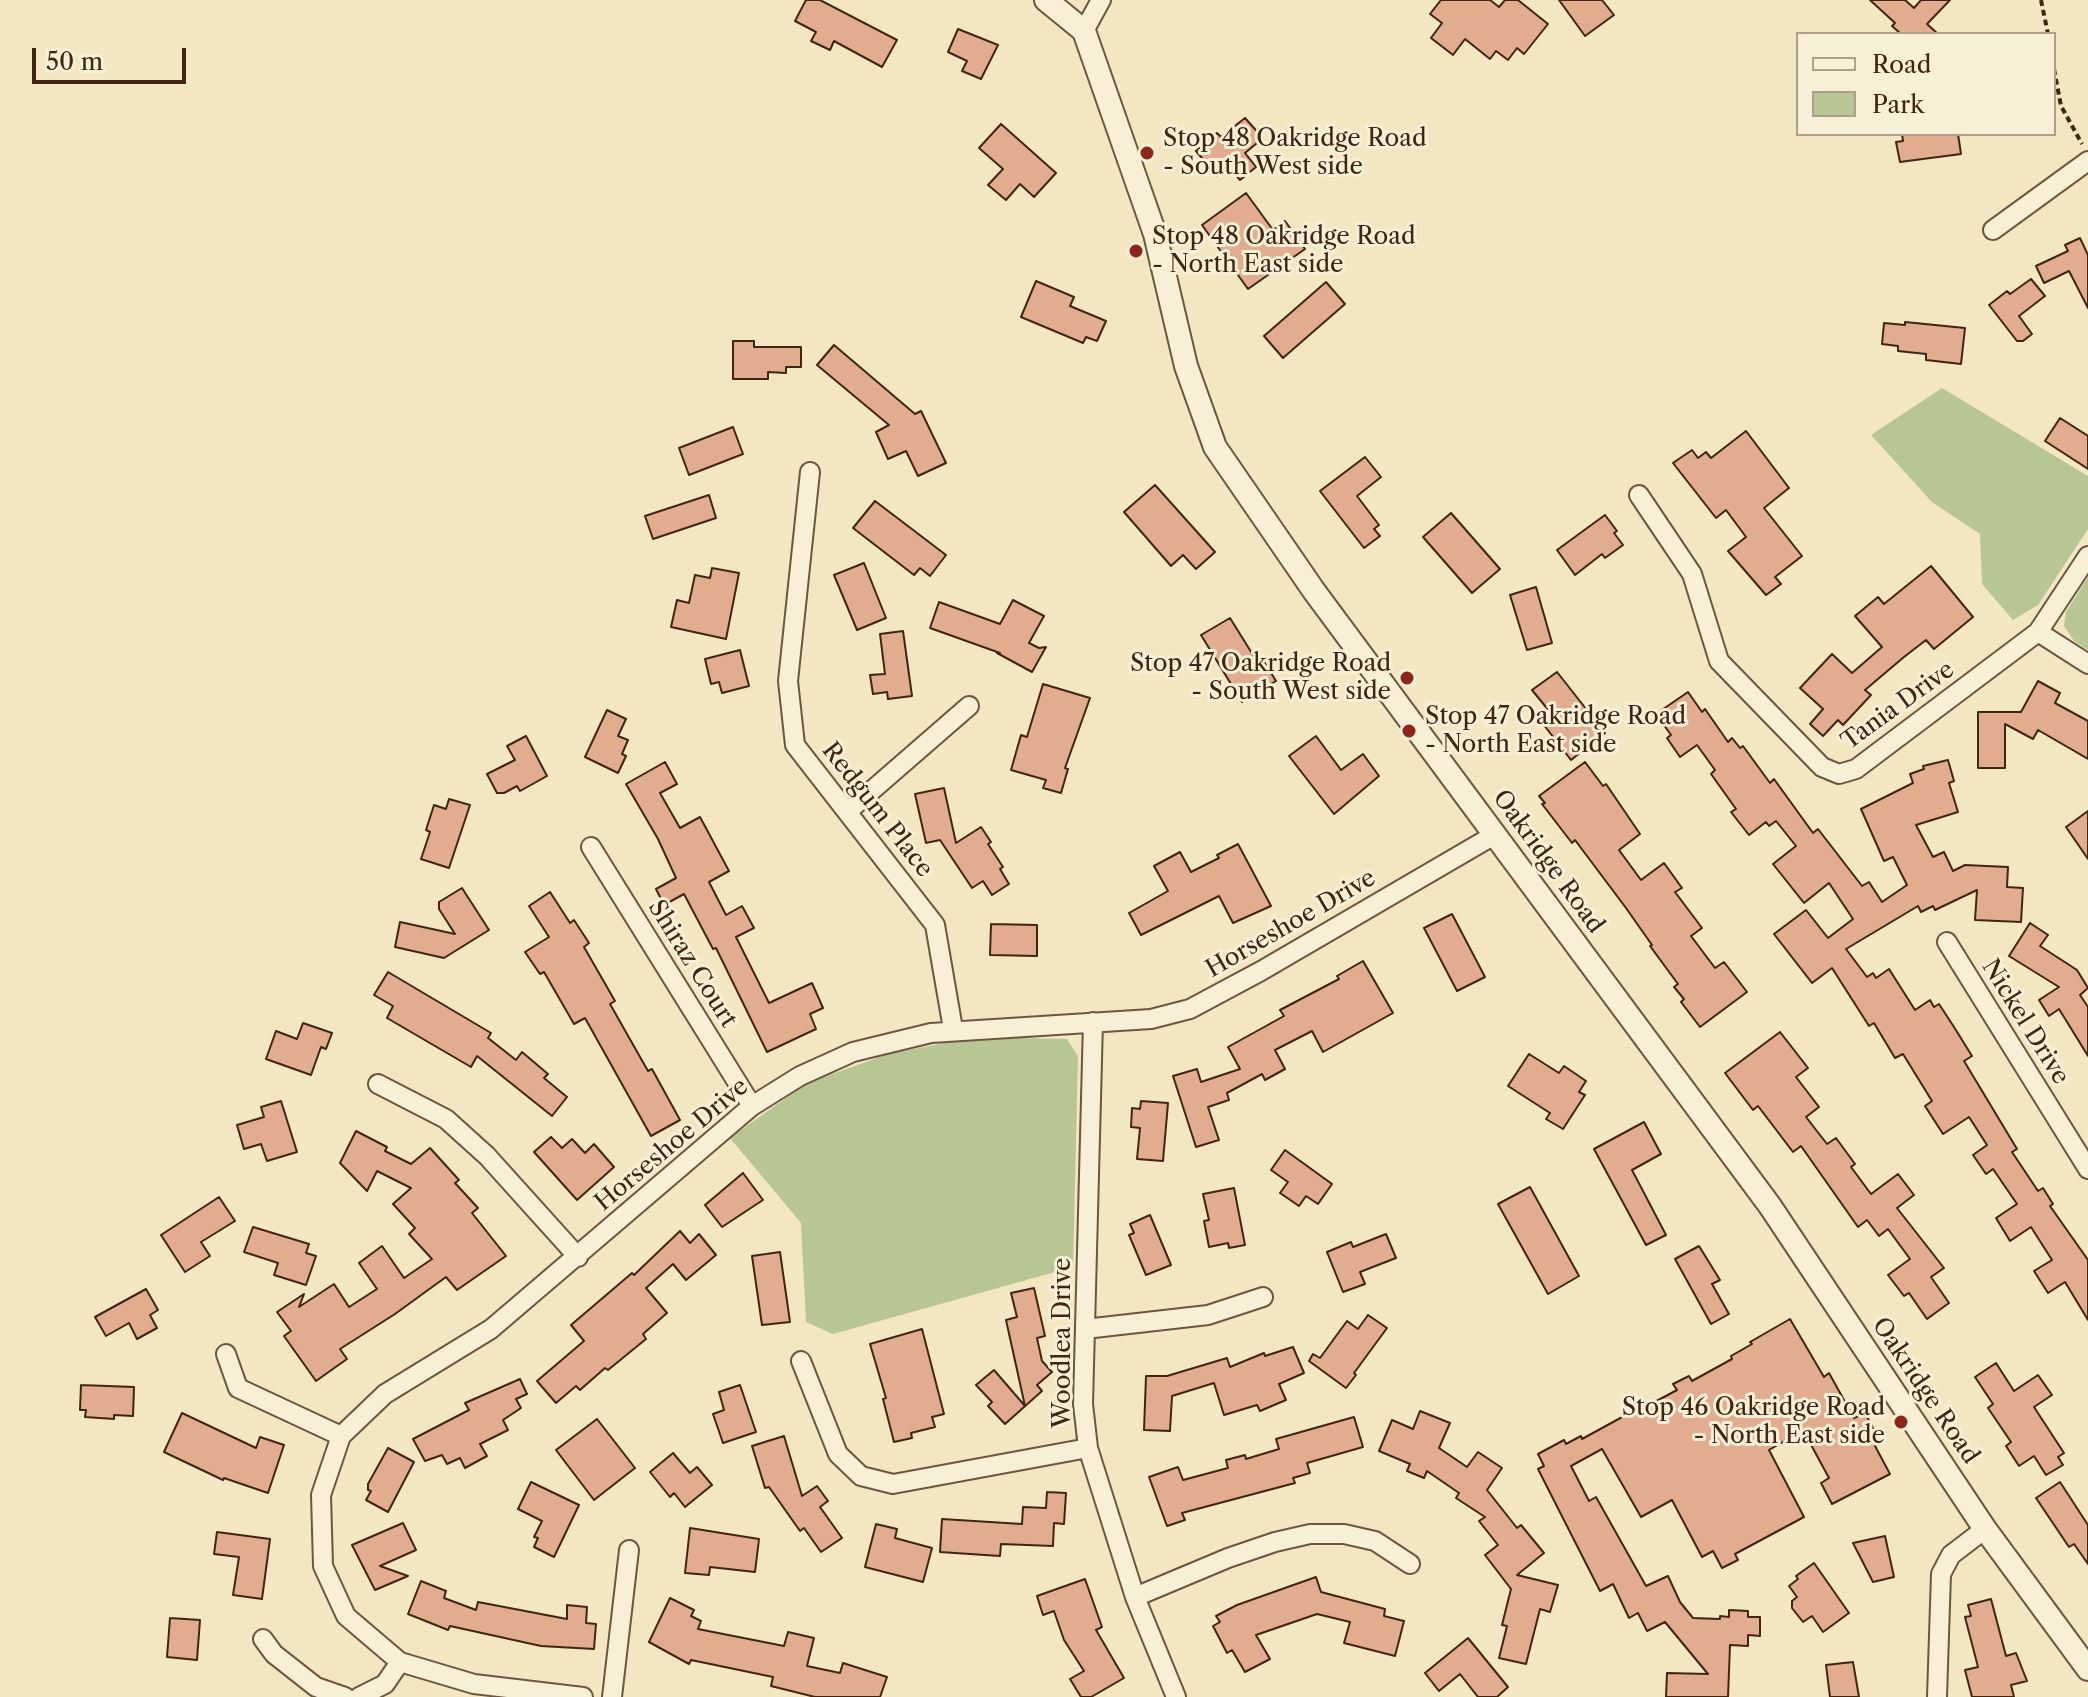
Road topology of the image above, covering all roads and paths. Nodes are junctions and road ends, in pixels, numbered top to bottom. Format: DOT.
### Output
graph roads {
  1 [pos="1046,0"];
  2 [pos="1101,0"];
  3 [pos="2041,0"];
  4 [pos="1084,31"];
  5 [pos="2048,32"];
  6 [pos="2056,80"];
  7 [pos="2088,154"];
  8 [pos="2088,161"];
  9 [pos="1993,230"];
  10 [pos="810,472"];
  11 [pos="1639,495"];
  12 [pos="2088,556"];
  13 [pos="2038,632"];
  14 [pos="2088,664"];
  15 [pos="969,706"];
  16 [pos="847,812"];
  17 [pos="1496,834"];
  18 [pos="591,847"];
  19 [pos="1947,942"];
  20 [pos="1093,1022"];
  21 [pos="953,1029"];
  22 [pos="378,1084"];
  23 [pos="752,1106"];
  24 [pos="2088,1169"];
  25 [pos="578,1257"];
  26 [pos="1263,1297"];
  27 [pos="1085,1329"];
  28 [pos="226,1354"];
  29 [pos="801,1361"];
  30 [pos="341,1436"];
  31 [pos="1088,1448"];
  32 [pos="1985,1529"];
  33 [pos="629,1550"];
  34 [pos="1410,1564"];
  35 [pos="1135,1597"];
  36 [pos="263,1639"];
  37 [pos="400,1662"];
  38 [pos="2088,1669"];
  39 [pos="345,1697"];
  40 [pos="359,1697"];
  41 [pos="583,1697"];
  42 [pos="612,1697"];
  43 [pos="1176,1697"];
  44 [pos="1937,1697"];
  1 -- 4 [label="street"];
  2 -- 4 [label="street"];
  3 -- 5 [label="path"];
  4 -- 17 [label="street, Oakridge Road"];
  6 -- 7 [label="path"];
  8 -- 9 [label="street"];
  10 -- 16 [label="street, Redgum Place"];
  11 -- 13 [label="street, Tania Drive"];
  12 -- 13 [label="street, Tania Drive"];
  13 -- 14 [label="street"];
  15 -- 16 [label="street"];
  16 -- 21 [label="street, Redgum Place"];
  17 -- 20 [label="street, Horseshoe Drive"];
  17 -- 32 [label="street, Oakridge Road"];
  18 -- 23 [label="street, Shiraz Court"];
  19 -- 24 [label="street, Nickel Drive"];
  20 -- 21 [label="street, Horseshoe Drive"];
  20 -- 27 [label="street, Woodlea Drive"];
  21 -- 23 [label="street, Horseshoe Drive"];
  22 -- 25 [label="street"];
  23 -- 25 [label="street, Horseshoe Drive"];
  25 -- 30 [label="street, Horseshoe Drive"];
  26 -- 27 [label="street"];
  27 -- 31 [label="street, Woodlea Drive"];
  28 -- 30 [label="street"];
  29 -- 31 [label="street"];
  30 -- 37 [label="street, Horseshoe Drive"];
  31 -- 35 [label="street, Woodlea Drive"];
  32 -- 38 [label="street, Oakridge Road"];
  32 -- 44 [label="street"];
  33 -- 42 [label="street"];
  34 -- 35 [label="street"];
  35 -- 43 [label="street, Woodlea Drive"];
  36 -- 39 [label="street"];
  37 -- 40 [label="street"];
  37 -- 41 [label="street, Horseshoe Drive"];
}
